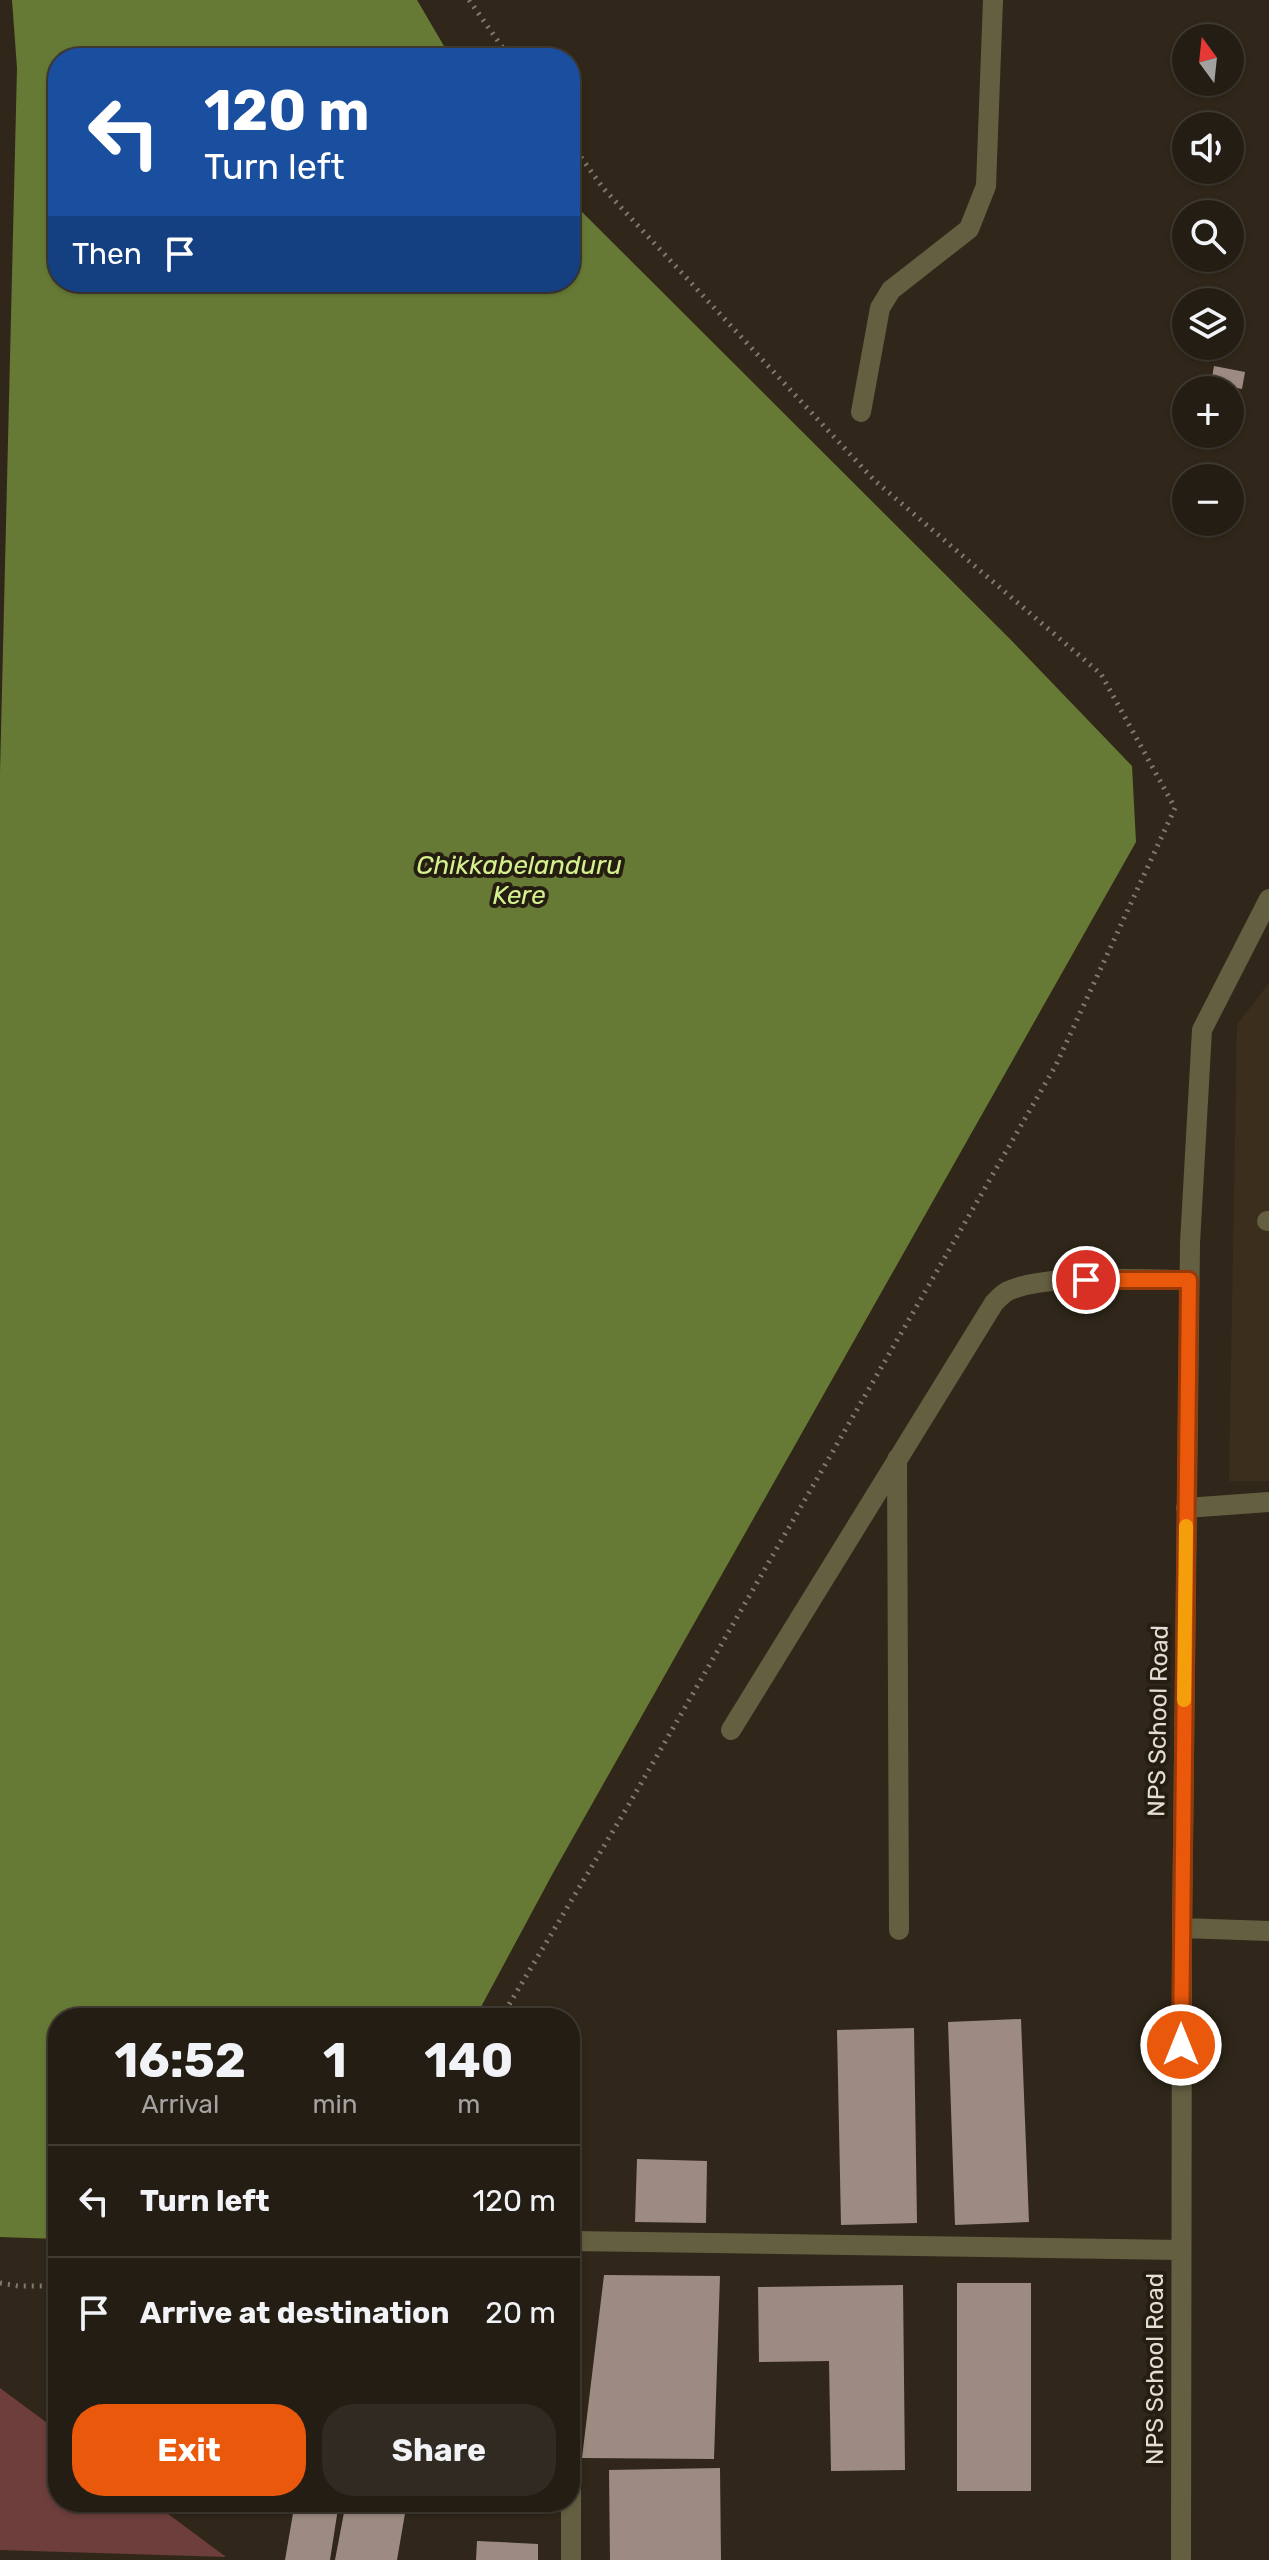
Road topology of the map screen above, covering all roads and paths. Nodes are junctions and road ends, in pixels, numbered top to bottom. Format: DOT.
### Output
graph roads {
  1 [pos="469,0"];
  2 [pos="993,0"];
  3 [pos="503,48"];
  4 [pos="580,156"];
  5 [pos="861,412"];
  6 [pos="1269,899"];
  7 [pos="1189,1280"];
  8 [pos="897,1459"];
  9 [pos="1269,1502"];
  10 [pos="1186,1508"];
  11 [pos="731,1730"];
  12 [pos="1182,1928"];
  13 [pos="899,1930"];
  14 [pos="1269,1931"];
  15 [pos="507,2008"];
  16 [pos="580,2241"];
  17 [pos="1181,2250"];
  18 [pos="0,2283"];
  19 [pos="48,2286"];
  20 [pos="571,2512"];
  21 [pos="571,2560"];
  22 [pos="1181,2560"];
  1 -- 3 [label="path"];
  2 -- 5 [label="street"];
  4 -- 15 [label="path"];
  6 -- 7 [label="street, NPS School Road"];
  7 -- 8 [label="street"];
  7 -- 10 [label="street, NPS School Road"];
  8 -- 11 [label="street"];
  8 -- 13 [label="street"];
  9 -- 10 [label="street"];
  10 -- 12 [label="street, NPS School Road"];
  12 -- 14 [label="street"];
  12 -- 17 [label="street, NPS School Road"];
  16 -- 17 [label="street"];
  17 -- 22 [label="street, NPS School Road"];
  18 -- 19 [label="path"];
  20 -- 21 [label="street"];
}
